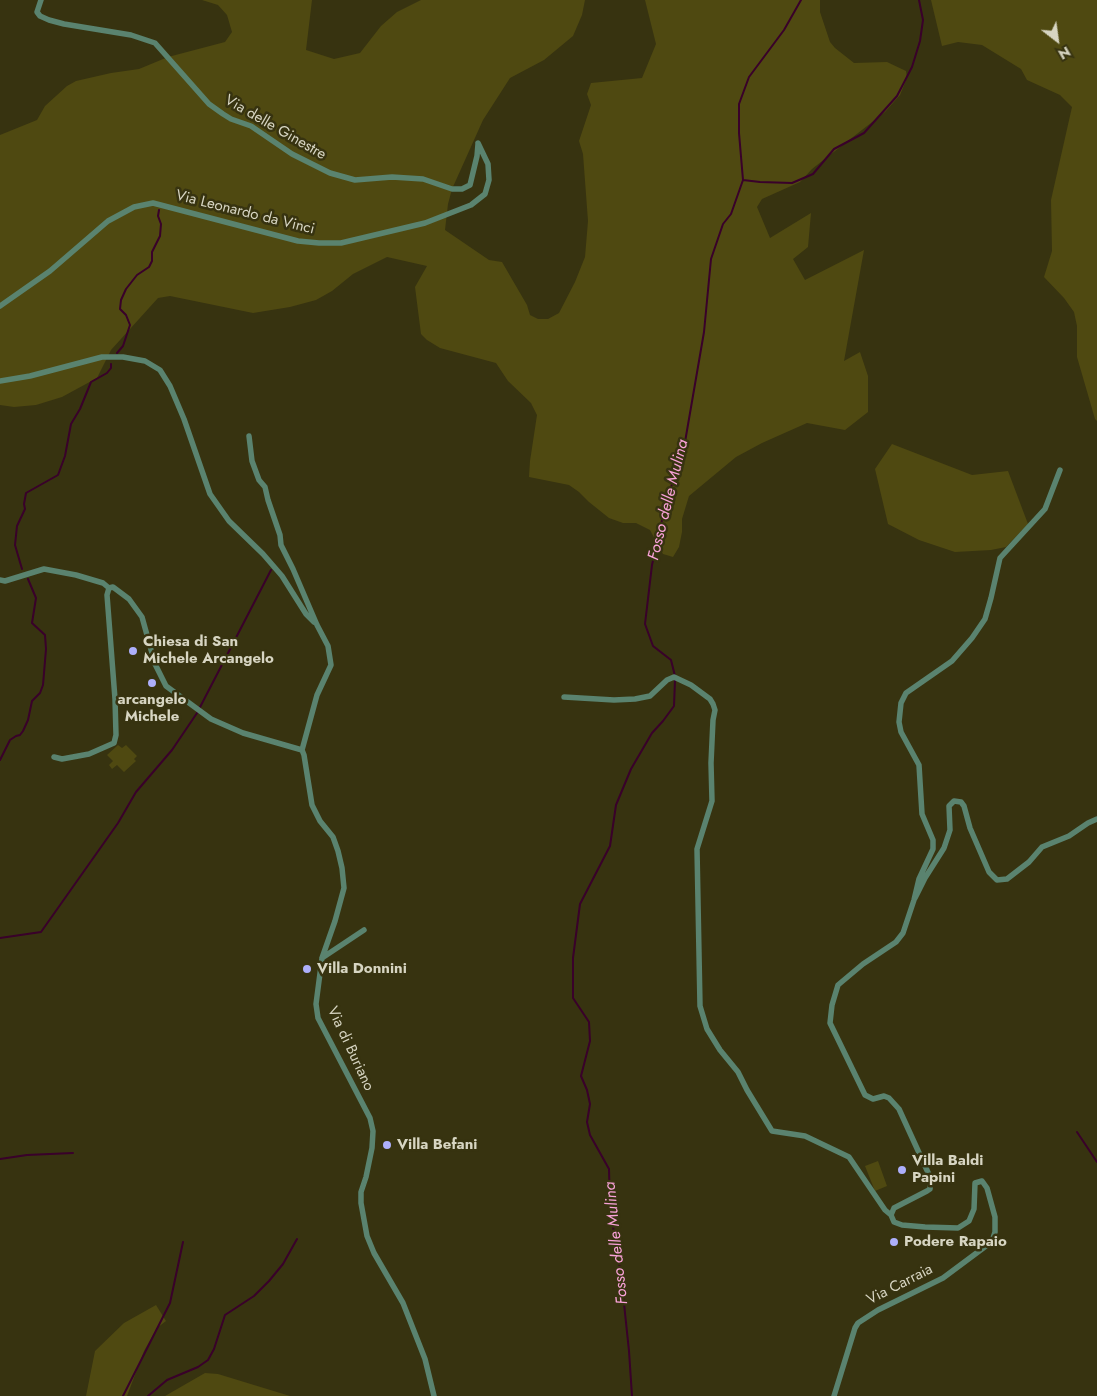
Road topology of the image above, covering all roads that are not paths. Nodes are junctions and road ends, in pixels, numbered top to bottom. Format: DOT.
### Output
graph roads {
  1 [pos="41,0"];
  2 [pos="478,143"];
  3 [pos="0,306"];
  4 [pos="0,381"];
  5 [pos="249,436"];
  6 [pos="1060,470"];
  7 [pos="0,580"];
  8 [pos="109,588"];
  9 [pos="317,625"];
  10 [pos="564,697"];
  11 [pos="302,750"];
  12 [pos="54,757"];
  13 [pos="1097,818"];
  14 [pos="914,900"];
  15 [pos="364,930"];
  16 [pos="322,958"];
  17 [pos="891,1215"];
  18 [pos="434,1396"];
  19 [pos="834,1396"];
  1 -- 2 [label="street, Via delle Ginestre"];
  2 -- 3 [label="street, Via Leonardo da Vinci"];
  4 -- 9 [label="street"];
  5 -- 9 [label="street"];
  6 -- 14 [label="street"];
  7 -- 8 [label="street"];
  8 -- 11 [label="street"];
  8 -- 12 [label="street"];
  9 -- 11 [label="street, Via di Buriano"];
  10 -- 17 [label="street"];
  11 -- 16 [label="street, Via di Buriano"];
  13 -- 14 [label="street"];
  14 -- 17 [label="street"];
  15 -- 16 [label="street"];
  16 -- 18 [label="street, Via di Buriano"];
  17 -- 19 [label="street, Via Carraia"];
}
